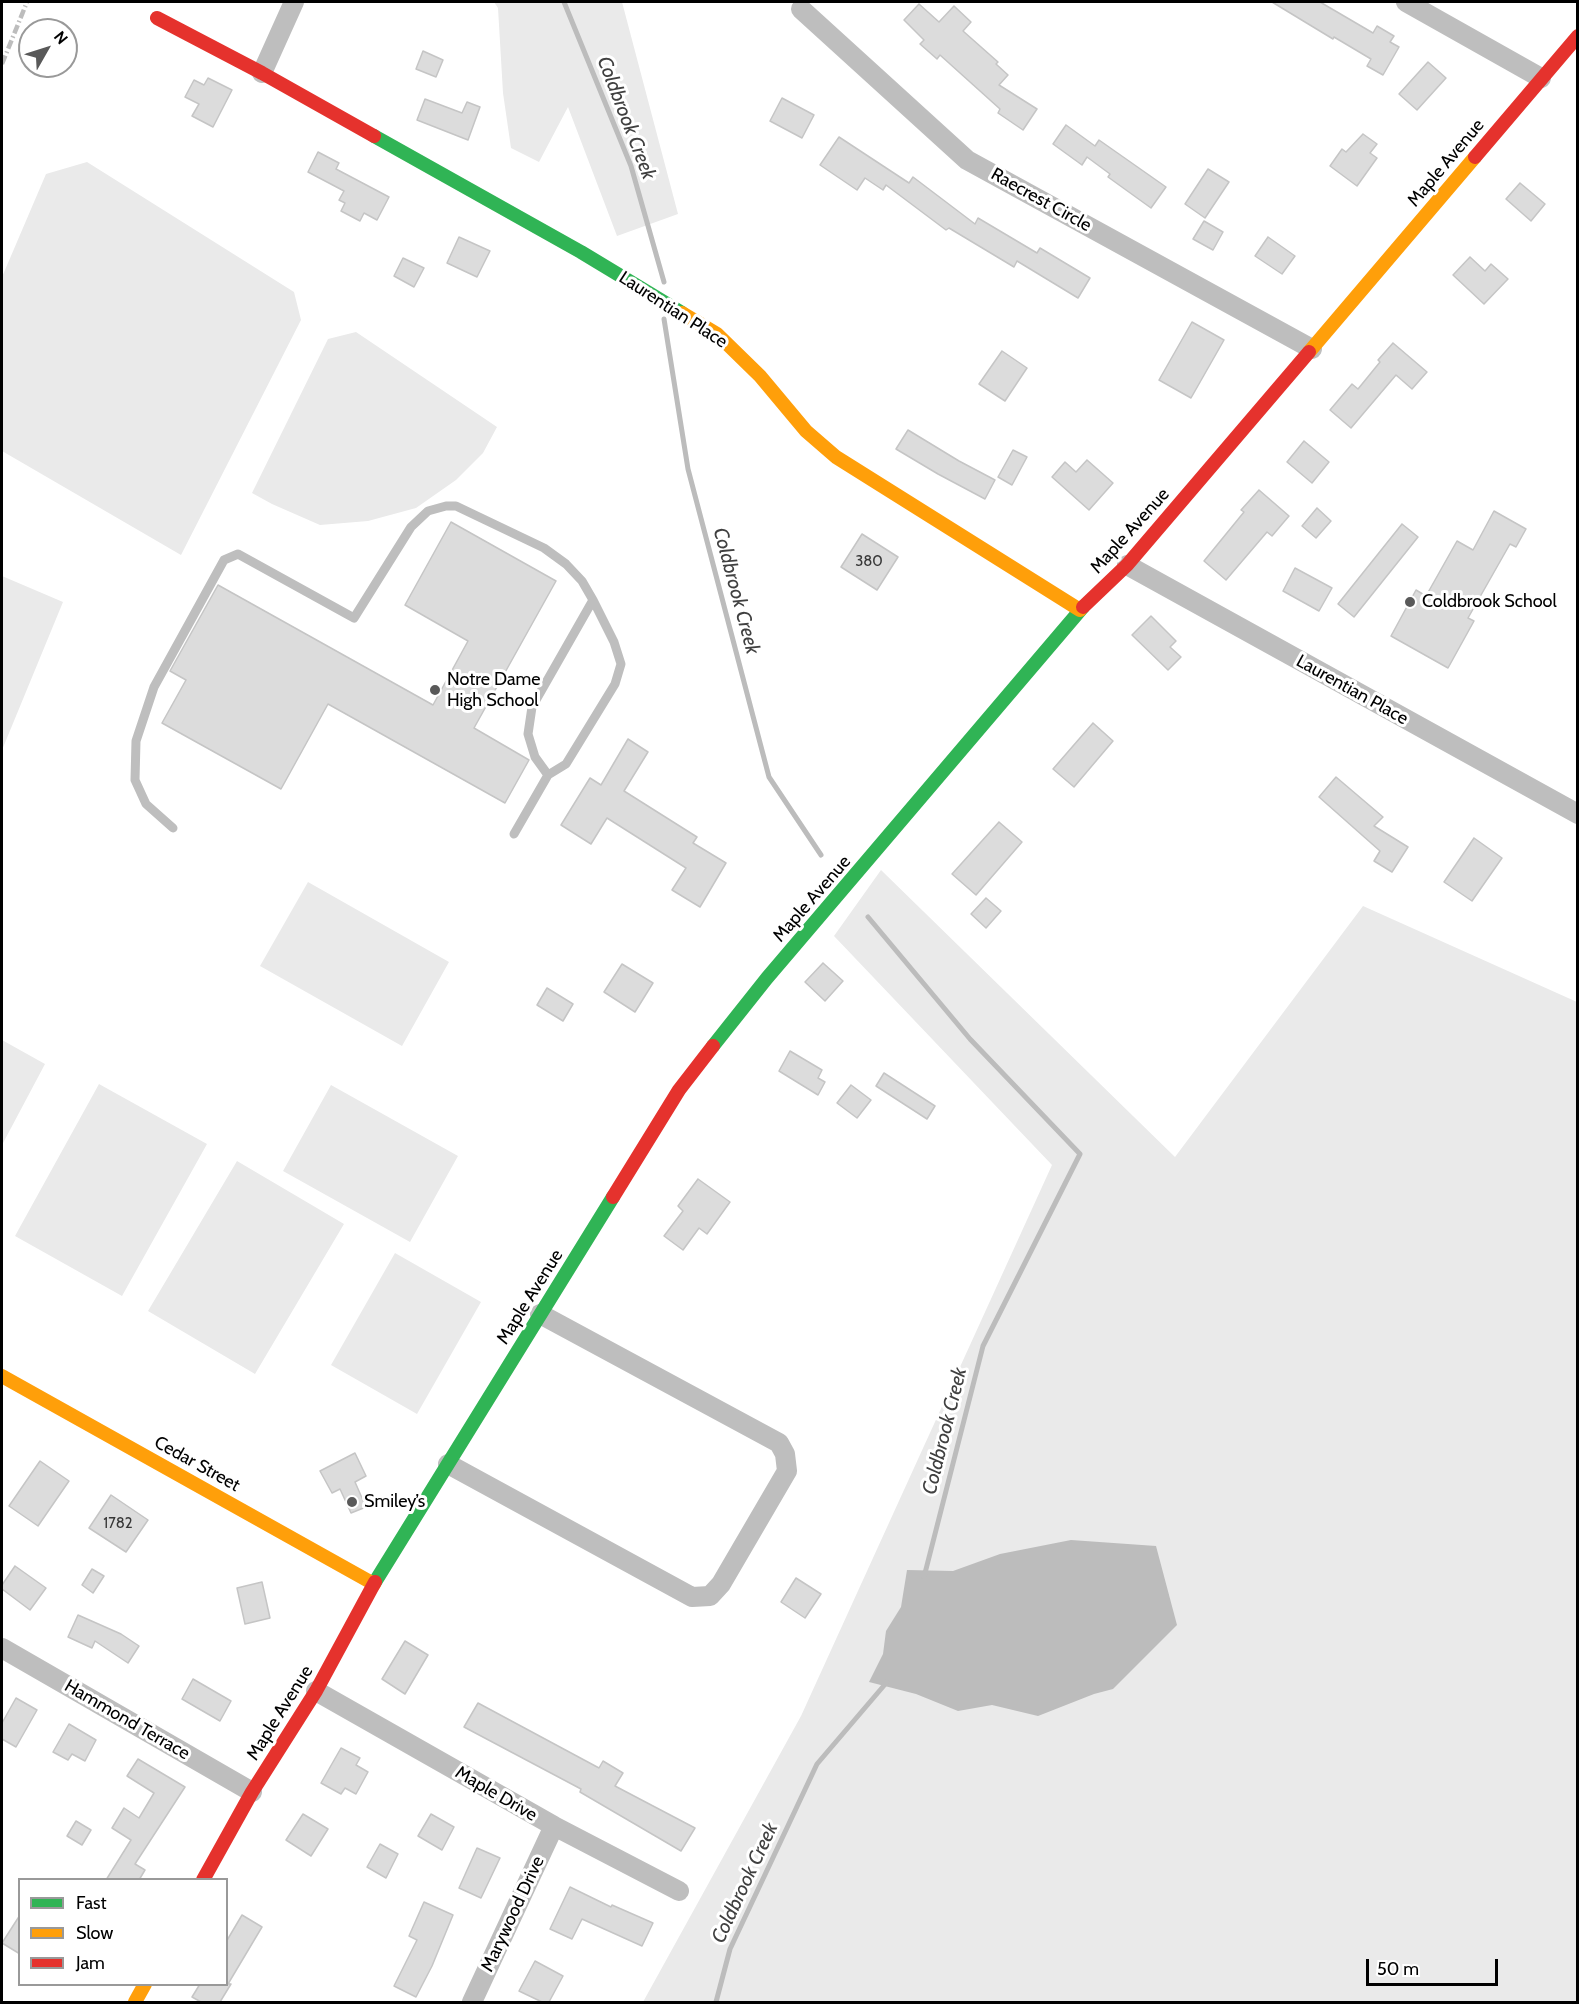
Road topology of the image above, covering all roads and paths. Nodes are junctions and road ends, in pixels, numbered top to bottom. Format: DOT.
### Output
graph roads {
  1 [pos="294,2"];
  2 [pos="1406,2"];
  3 [pos="801,9"];
  4 [pos="157,18"];
  5 [pos="1578,36"];
  6 [pos="262,73"];
  7 [pos="1541,78"];
  8 [pos="1312,349"];
  9 [pos="1127,565"];
  10 [pos="593,600"];
  11 [pos="1080,610"];
  12 [pos="548,775"];
  13 [pos="1578,814"];
  14 [pos="173,828"];
  15 [pos="514,834"];
  16 [pos="540,1314"];
  17 [pos="2,1376"];
  18 [pos="448,1464"];
  19 [pos="374,1584"];
  20 [pos="2,1648"];
  21 [pos="316,1691"];
  22 [pos="252,1792"];
  23 [pos="554,1826"];
  24 [pos="204,1878"];
  25 [pos="680,1891"];
  26 [pos="144,1986"];
  27 [pos="135,2002"];
  28 [pos="472,2002"];
  1 -- 6 [label="street"];
  2 -- 7 [label="street"];
  3 -- 8 [label="street, Raecrest Circle"];
  4 -- 6 [label="main road, Laurentian Place"];
  5 -- 7 [label="main road, Maple Avenue"];
  6 -- 11 [label="main road, Laurentian Place"];
  7 -- 8 [label="main road, Maple Avenue"];
  8 -- 9 [label="main road, Maple Avenue"];
  9 -- 11 [label="main road, Maple Avenue"];
  9 -- 13 [label="street, Laurentian Place"];
  10 -- 12 [label="lane"];
  10 -- 12 [label="lane"];
  10 -- 14 [label="lane"];
  11 -- 16 [label="main road, Maple Avenue"];
  12 -- 15 [label="lane"];
  16 -- 18 [label="main road, Maple Avenue"];
  16 -- 18 [label="street"];
  17 -- 19 [label="main road, Cedar Street"];
  18 -- 19 [label="main road, Maple Avenue"];
  19 -- 21 [label="main road, Maple Avenue"];
  20 -- 22 [label="street, Hammond Terrace"];
  21 -- 22 [label="main road, Maple Avenue"];
  21 -- 23 [label="street, Maple Drive"];
  22 -- 24 [label="main road, Maple Avenue"];
  23 -- 25 [label="street, Maple Drive"];
  23 -- 28 [label="street, Marywood Drive"];
  26 -- 27 [label="main road"];
}
